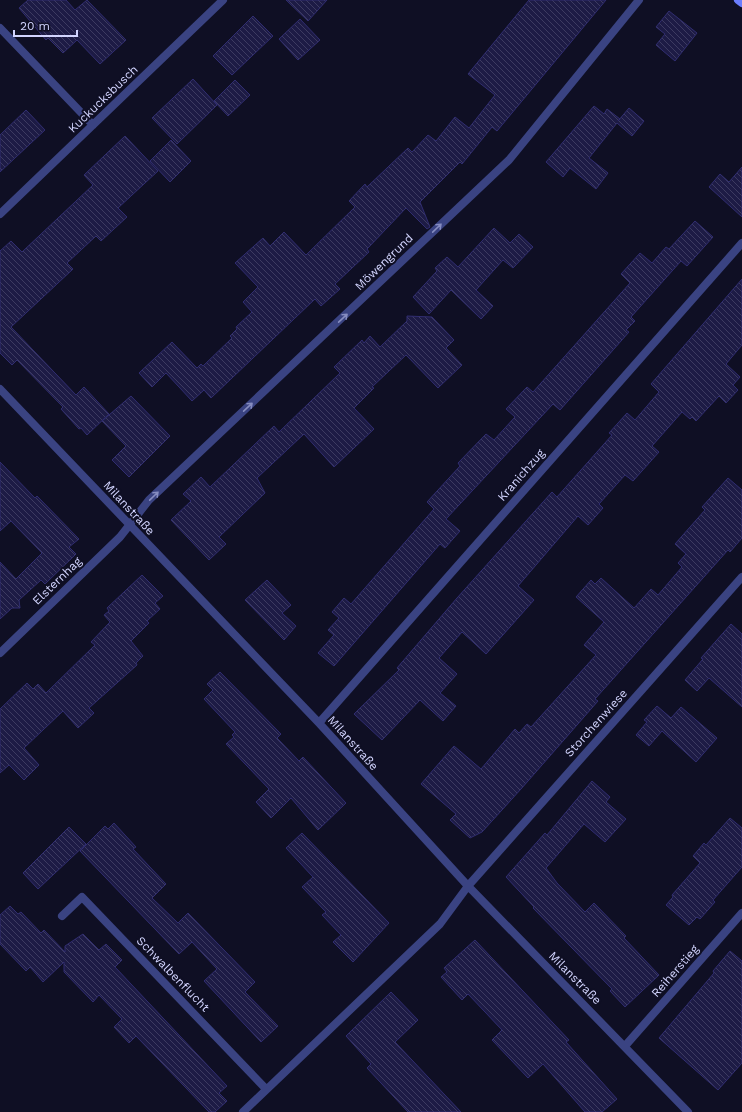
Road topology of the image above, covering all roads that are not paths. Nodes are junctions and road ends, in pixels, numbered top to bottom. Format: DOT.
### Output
graph roads {
  1 [pos="222,0"];
  2 [pos="639,0"];
  3 [pos="738,0"];
  4 [pos="742,3"];
  5 [pos="0,28"];
  6 [pos="93,125"];
  7 [pos="0,214"];
  8 [pos="742,243"];
  9 [pos="0,389"];
  10 [pos="129,526"];
  11 [pos="742,576"];
  12 [pos="0,652"];
  13 [pos="319,723"];
  14 [pos="468,886"];
  15 [pos="742,913"];
  16 [pos="62,916"];
  17 [pos="625,1046"];
  18 [pos="266,1089"];
  19 [pos="243,1112"];
  20 [pos="688,1112"];
  1 -- 6 [label="street, Kuckucksbusch"];
  10 -- 2 [label="street, Möwengrund, one-way"];
  3 -- 4 [label="street"];
  5 -- 6 [label="street"];
  6 -- 7 [label="street, Kuckucksbusch"];
  8 -- 13 [label="street, Kranichzug"];
  9 -- 10 [label="street, Milanstraße"];
  10 -- 12 [label="street, Elsternhag"];
  10 -- 13 [label="street, Milanstraße"];
  11 -- 14 [label="street, Storchenwiese"];
  13 -- 14 [label="street, Milanstraße"];
  14 -- 17 [label="street, Milanstraße"];
  14 -- 18 [label="street"];
  15 -- 17 [label="street, Reiherstieg"];
  16 -- 18 [label="street, Schwalbenflucht"];
  17 -- 20 [label="street, Milanstraße"];
  18 -- 19 [label="street"];
}
